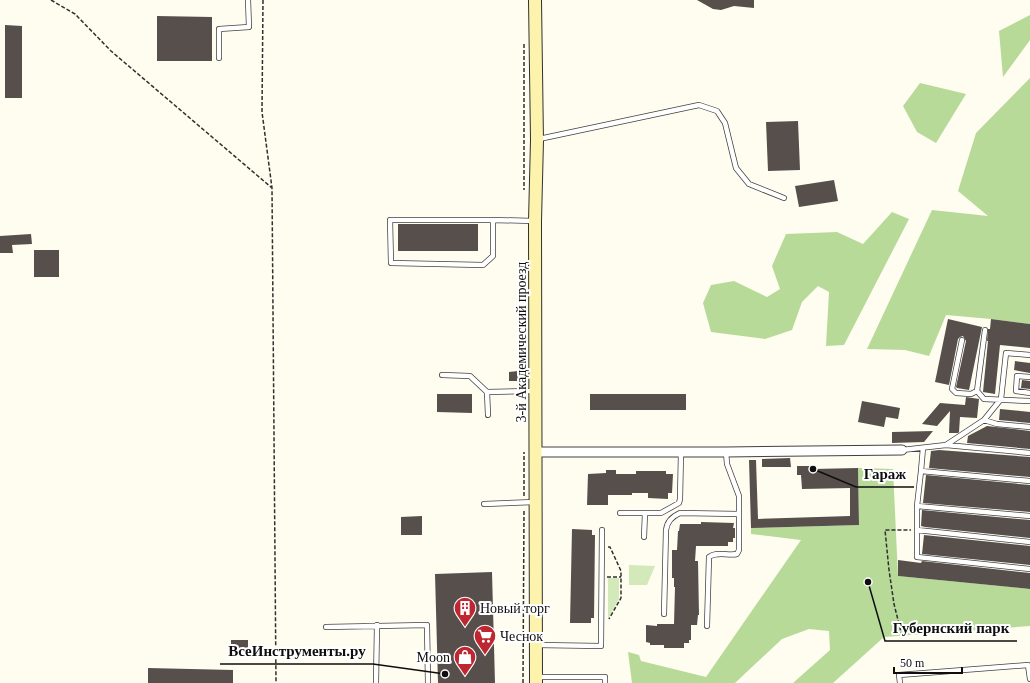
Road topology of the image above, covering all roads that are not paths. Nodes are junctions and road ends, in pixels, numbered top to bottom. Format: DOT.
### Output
graph roads {
  1 [pos="248,0"];
  2 [pos="536,0"];
  3 [pos="218,58"];
  4 [pos="537,140"];
  5 [pos="784,198"];
  6 [pos="493,220"];
  7 [pos="535,221"];
  8 [pos="985,330"];
  9 [pos="962,340"];
  10 [pos="1030,355"];
  11 [pos="442,375"];
  12 [pos="1030,377"];
  13 [pos="536,391"];
  14 [pos="977,391"];
  15 [pos="487,392"];
  16 [pos="1030,393"];
  17 [pos="1000,399"];
  18 [pos="1030,401"];
  19 [pos="488,415"];
  20 [pos="984,420"];
  21 [pos="1030,427"];
  22 [pos="946,445"];
  23 [pos="923,448"];
  24 [pos="902,450"];
  25 [pos="536,452"];
  26 [pos="681,452"];
  27 [pos="726,452"];
  28 [pos="1030,453"];
  29 [pos="921,471"];
  30 [pos="1030,481"];
  31 [pos="536,502"];
  32 [pos="484,504"];
  33 [pos="917,506"];
  34 [pos="620,513"];
  35 [pos="645,514"];
  36 [pos="739,514"];
  37 [pos="1030,516"];
  38 [pos="602,530"];
  39 [pos="917,530"];
  40 [pos="644,537"];
  41 [pos="1030,542"];
  42 [pos="1030,569"];
  43 [pos="664,614"];
  44 [pos="377,625"];
  45 [pos="707,626"];
  46 [pos="326,627"];
  47 [pos="536,645"];
  48 [pos="567,677"];
  49 [pos="1030,679"];
  50 [pos="536,680"];
  51 [pos="376,683"];
  52 [pos="428,683"];
  53 [pos="567,683"];
  54 [pos="605,683"];
  55 [pos="900,683"];
  1 -- 3 [label="lane"];
  2 -- 4 [label="street, 3-й Академический проезд"];
  4 -- 5 [label="lane"];
  4 -- 7 [label="street, 3-й Академический проезд"];
  6 -- 6 [label="lane"];
  6 -- 7 [label="lane"];
  7 -- 13 [label="street, 3-й Академический проезд"];
  8 -- 14 [label="lane"];
  9 -- 14 [label="lane"];
  10 -- 17 [label="lane"];
  11 -- 15 [label="lane"];
  12 -- 16 [label="lane"];
  13 -- 15 [label="lane"];
  13 -- 25 [label="street, 3-й Академический проезд"];
  14 -- 17 [label="lane"];
  15 -- 19 [label="lane"];
  17 -- 18 [label="lane"];
  17 -- 20 [label="lane"];
  20 -- 21 [label="lane"];
  20 -- 22 [label="lane"];
  22 -- 23 [label="lane"];
  22 -- 28 [label="lane"];
  23 -- 24 [label="lane"];
  23 -- 29 [label="lane"];
  24 -- 27 [label="street"];
  25 -- 26 [label="street"];
  25 -- 31 [label="street, 3-й Академический проезд"];
  26 -- 27 [label="street"];
  26 -- 35 [label="lane"];
  27 -- 36 [label="lane"];
  29 -- 30 [label="lane"];
  29 -- 33 [label="lane"];
  31 -- 32 [label="lane"];
  31 -- 47 [label="street, 3-й Академический проезд"];
  33 -- 37 [label="lane"];
  33 -- 39 [label="lane"];
  34 -- 35 [label="lane"];
  35 -- 40 [label="lane"];
  36 -- 43 [label="lane"];
  36 -- 45 [label="lane"];
  38 -- 47 [label="lane"];
  39 -- 41 [label="lane"];
  39 -- 42 [label="lane"];
  44 -- 46 [label="lane"];
  44 -- 51 [label="lane"];
  44 -- 52 [label="lane"];
  47 -- 50 [label="street, 3-й Академический проезд"];
  48 -- 50 [label="lane"];
  48 -- 53 [label="lane"];
  48 -- 54 [label="lane"];
  49 -- 55 [label="lane"];
}
